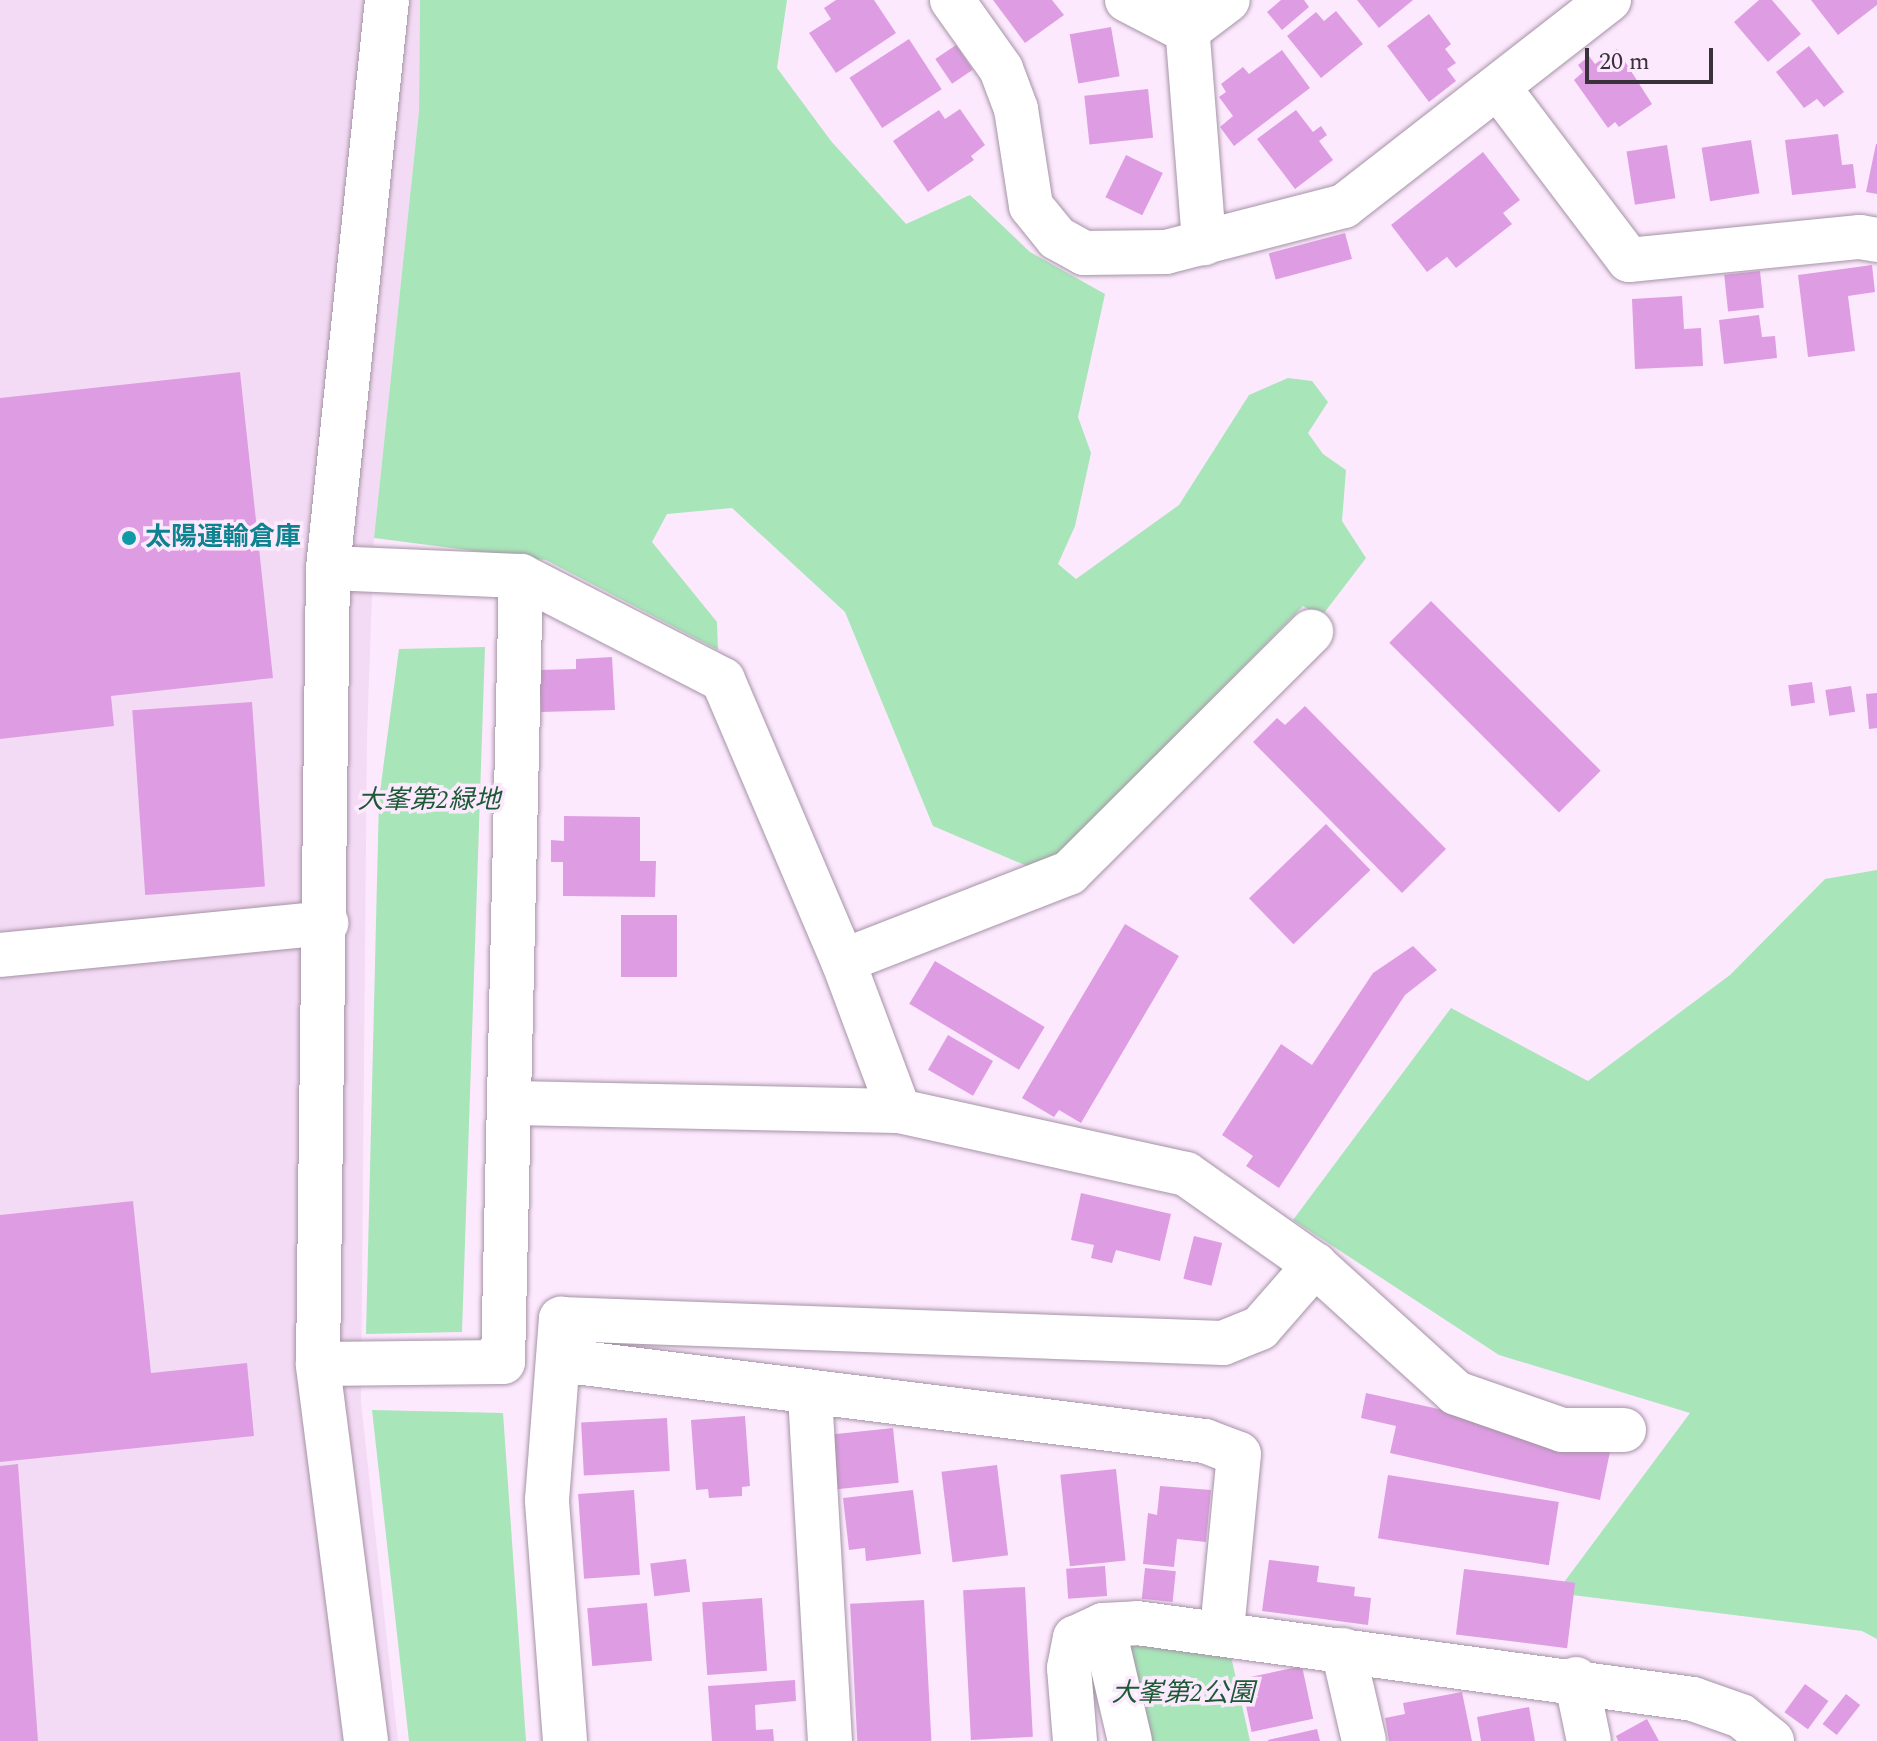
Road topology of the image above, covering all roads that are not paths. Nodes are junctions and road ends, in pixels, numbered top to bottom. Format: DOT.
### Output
graph roads {
  1 [pos="387,0"];
  2 [pos="952,0"];
  3 [pos="1127,0"];
  4 [pos="1228,0"];
  5 [pos="1609,0"];
  6 [pos="1186,16"];
  7 [pos="1498,87"];
  8 [pos="1877,240"];
  9 [pos="1204,243"];
  10 [pos="328,568"];
  11 [pos="521,576"];
  12 [pos="1311,632"];
  13 [pos="326,923"];
  14 [pos="0,955"];
  15 [pos="843,961"];
  16 [pos="511,1103"];
  17 [pos="899,1111"];
  18 [pos="1315,1265"];
  19 [pos="559,1360"];
  20 [pos="318,1364"];
  21 [pos="810,1395"];
  22 [pos="1624,1430"];
  23 [pos="1103,1625"];
  24 [pos="1222,1631"];
  25 [pos="1343,1650"];
  26 [pos="1576,1679"];
  27 [pos="366,1741"];
  28 [pos="565,1741"];
  29 [pos="830,1741"];
  30 [pos="1075,1741"];
  31 [pos="1130,1741"];
  32 [pos="1364,1741"];
  33 [pos="1589,1741"];
  34 [pos="1772,1741"];
  1 -- 10 [label="street"];
  2 -- 9 [label="street"];
  3 -- 6 [label="street"];
  4 -- 6 [label="street"];
  5 -- 7 [label="street"];
  6 -- 9 [label="street"];
  7 -- 8 [label="street"];
  7 -- 9 [label="street"];
  10 -- 11 [label="street"];
  10 -- 13 [label="street"];
  11 -- 15 [label="street"];
  11 -- 16 [label="street"];
  12 -- 15 [label="street"];
  13 -- 14 [label="street"];
  13 -- 20 [label="street"];
  15 -- 17 [label="street"];
  16 -- 17 [label="street"];
  16 -- 20 [label="street"];
  17 -- 18 [label="street"];
  18 -- 19 [label="street"];
  18 -- 22 [label="street"];
  19 -- 21 [label="street"];
  19 -- 28 [label="street"];
  20 -- 27 [label="street"];
  21 -- 24 [label="street"];
  21 -- 29 [label="street"];
  23 -- 24 [label="street"];
  23 -- 30 [label="street"];
  23 -- 31 [label="street"];
  24 -- 25 [label="street"];
  25 -- 26 [label="street"];
  25 -- 32 [label="street"];
  26 -- 33 [label="street"];
  26 -- 34 [label="street"];
}
